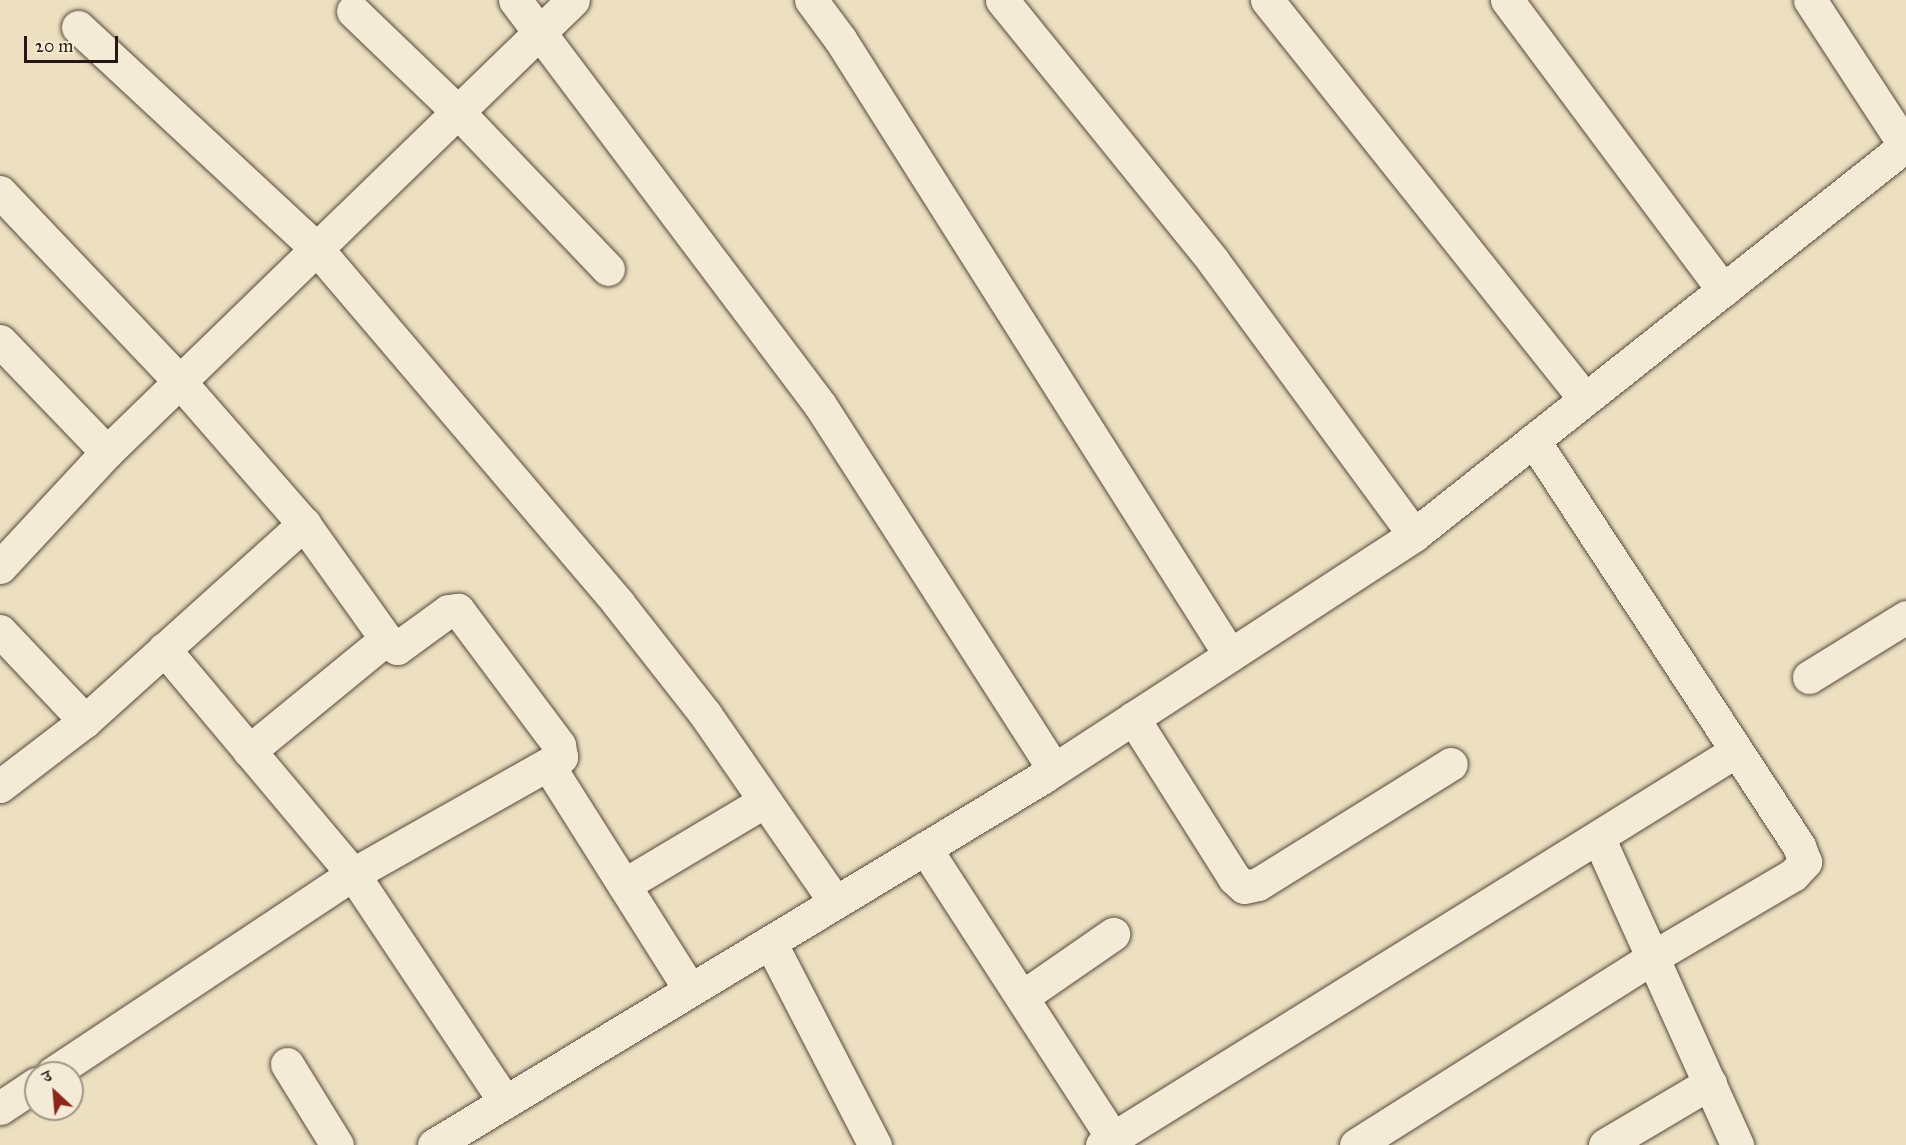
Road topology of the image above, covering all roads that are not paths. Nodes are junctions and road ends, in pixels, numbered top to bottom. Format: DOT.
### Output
graph roads {
  1 [pos="515,0"];
  2 [pos="573,0"];
  3 [pos="811,0"];
  4 [pos="1002,0"];
  5 [pos="1267,0"];
  6 [pos="1507,0"];
  7 [pos="1810,0"];
  8 [pos="353,11"];
  9 [pos="78,27"];
  10 [pos="541,32"];
  11 [pos="459,112"];
  12 [pos="1906,146"];
  13 [pos="0,192"];
  14 [pos="317,249"];
  15 [pos="608,269"];
  16 [pos="1723,290"];
  17 [pos="0,341"];
  18 [pos="180,382"];
  19 [pos="1585,399"];
  20 [pos="1533,440"];
  21 [pos="107,452"];
  22 [pos="304,524"];
  23 [pos="1414,535"];
  24 [pos="0,567"];
  25 [pos="1906,616"];
  26 [pos="0,631"];
  27 [pos="386,639"];
  28 [pos="164,649"];
  29 [pos="1230,655"];
  30 [pos="1809,677"];
  31 [pos="1132,718"];
  32 [pos="85,721"];
  33 [pos="249,751"];
  34 [pos="1736,751"];
  35 [pos="1451,764"];
  36 [pos="548,765"];
  37 [pos="1054,769"];
  38 [pos="0,786"];
  39 [pos="765,801"];
  40 [pos="1599,839"];
  41 [pos="925,848"];
  42 [pos="353,874"];
  43 [pos="624,885"];
  44 [pos="835,902"];
  45 [pos="1113,934"];
  46 [pos="770,942"];
  47 [pos="1653,957"];
  48 [pos="690,990"];
  49 [pos="1022,997"];
  50 [pos="71,1061"];
  51 [pos="287,1064"];
  52 [pos="1710,1083"];
  53 [pos="24,1092"];
  54 [pos="505,1102"];
  55 [pos="0,1108"];
  56 [pos="1111,1143"];
  57 [pos="337,1145"];
  58 [pos="434,1145"];
  59 [pos="874,1145"];
  60 [pos="1356,1145"];
  61 [pos="1605,1145"];
  62 [pos="1737,1145"];
  1 -- 10 [label="street"];
  2 -- 10 [label="street"];
  3 -- 29 [label="street"];
  4 -- 23 [label="street"];
  5 -- 19 [label="street"];
  6 -- 16 [label="street"];
  7 -- 12 [label="street"];
  8 -- 11 [label="street"];
  9 -- 14 [label="street"];
  10 -- 11 [label="street"];
  10 -- 37 [label="street"];
  11 -- 14 [label="street"];
  11 -- 15 [label="street"];
  12 -- 16 [label="street"];
  13 -- 18 [label="street"];
  14 -- 18 [label="street"];
  14 -- 39 [label="street"];
  16 -- 19 [label="street"];
  17 -- 21 [label="street"];
  18 -- 21 [label="street"];
  18 -- 22 [label="street"];
  19 -- 20 [label="street"];
  20 -- 23 [label="street"];
  20 -- 34 [label="street"];
  21 -- 24 [label="street"];
  22 -- 27 [label="street"];
  22 -- 28 [label="street"];
  23 -- 29 [label="street"];
  25 -- 30 [label="street"];
  26 -- 32 [label="street"];
  27 -- 33 [label="street"];
  27 -- 36 [label="street"];
  28 -- 32 [label="street"];
  28 -- 33 [label="street"];
  29 -- 31 [label="street"];
  31 -- 35 [label="street"];
  31 -- 37 [label="street"];
  32 -- 38 [label="street"];
  33 -- 42 [label="street"];
  34 -- 40 [label="street"];
  34 -- 47 [label="street"];
  36 -- 42 [label="street"];
  36 -- 43 [label="street"];
  37 -- 41 [label="street"];
  39 -- 43 [label="street"];
  39 -- 44 [label="street"];
  40 -- 47 [label="street"];
  40 -- 56 [label="street"];
  41 -- 44 [label="street"];
  41 -- 49 [label="street"];
  42 -- 50 [label="street"];
  42 -- 54 [label="street"];
  43 -- 48 [label="street"];
  44 -- 46 [label="street"];
  45 -- 49 [label="street"];
  46 -- 48 [label="street"];
  46 -- 59 [label="street"];
  47 -- 52 [label="street"];
  47 -- 60 [label="street"];
  48 -- 54 [label="street"];
  49 -- 56 [label="street"];
  51 -- 57 [label="street"];
  52 -- 61 [label="street"];
  52 -- 62 [label="street"];
  53 -- 55 [label="street"];
  54 -- 58 [label="street"];
}
